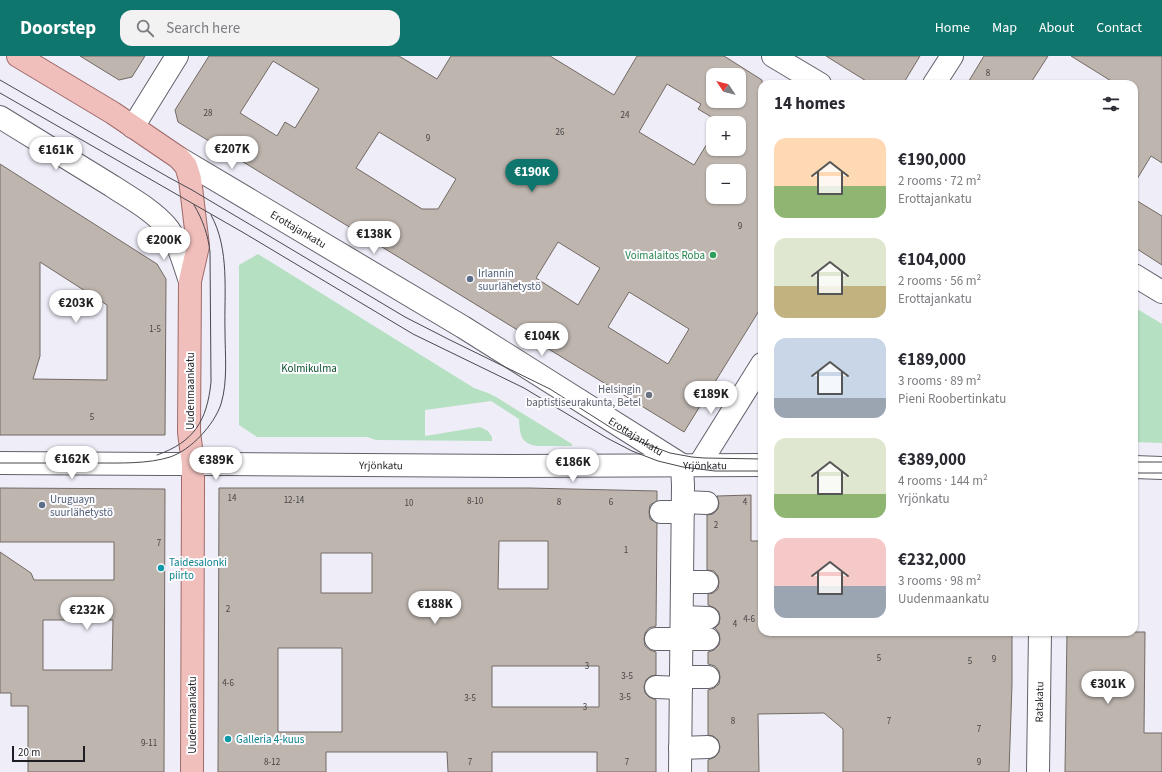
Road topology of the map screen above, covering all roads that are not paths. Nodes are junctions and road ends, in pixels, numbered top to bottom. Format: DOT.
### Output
graph roads {
  1 [pos="18,56"];
  2 [pos="177,56"];
  3 [pos="773,56"];
  4 [pos="952,56"];
  5 [pos="813,80"];
  6 [pos="937,80"];
  7 [pos="0,117"];
  8 [pos="133,127"];
  9 [pos="179,158"];
  10 [pos="1138,277"];
  11 [pos="190,281"];
  12 [pos="1162,292"];
  13 [pos="758,370"];
  14 [pos="0,463"];
  15 [pos="193,464"];
  16 [pos="758,466"];
  17 [pos="1138,467"];
  18 [pos="1162,468"];
  19 [pos="686,486"];
  20 [pos="707,503"];
  21 [pos="661,512"];
  22 [pos="682,614"];
  23 [pos="708,614"];
  24 [pos="1040,636"];
  25 [pos="656,639"];
  26 [pos="708,677"];
  27 [pos="656,687"];
  28 [pos="685,694"];
  29 [pos="706,747"];
  30 [pos="680,754"];
  31 [pos="192,772"];
  32 [pos="1038,772"];
  1 -- 8 [label="main road, Erottajankatu"];
  2 -- 8 [label="street"];
  3 -- 5 [label="street"];
  4 -- 6 [label="street"];
  7 -- 11 [label="street"];
  8 -- 9 [label="main road, Erottajankatu"];
  9 -- 11 [label="main road, Uudenmaankatu"];
  9 -- 19 [label="street, Erottajankatu"];
  10 -- 12 [label="street"];
  11 -- 15 [label="main road, Uudenmaankatu"];
  13 -- 19 [label="street"];
  14 -- 15 [label="street, Yrjönkatu"];
  15 -- 19 [label="street, Yrjönkatu"];
  15 -- 31 [label="main road, Uudenmaankatu"];
  16 -- 19 [label="street, Yrjönkatu"];
  17 -- 18 [label="street"];
  19 -- 20 [label="street"];
  19 -- 21 [label="street"];
  19 -- 22 [label="street"];
  22 -- 23 [label="street"];
  22 -- 23 [label="street"];
  22 -- 23 [label="street"];
  22 -- 25 [label="street"];
  22 -- 28 [label="street"];
  24 -- 32 [label="street, Ratakatu"];
  26 -- 28 [label="street"];
  27 -- 28 [label="street"];
  28 -- 30 [label="street"];
  29 -- 30 [label="street"];
}
